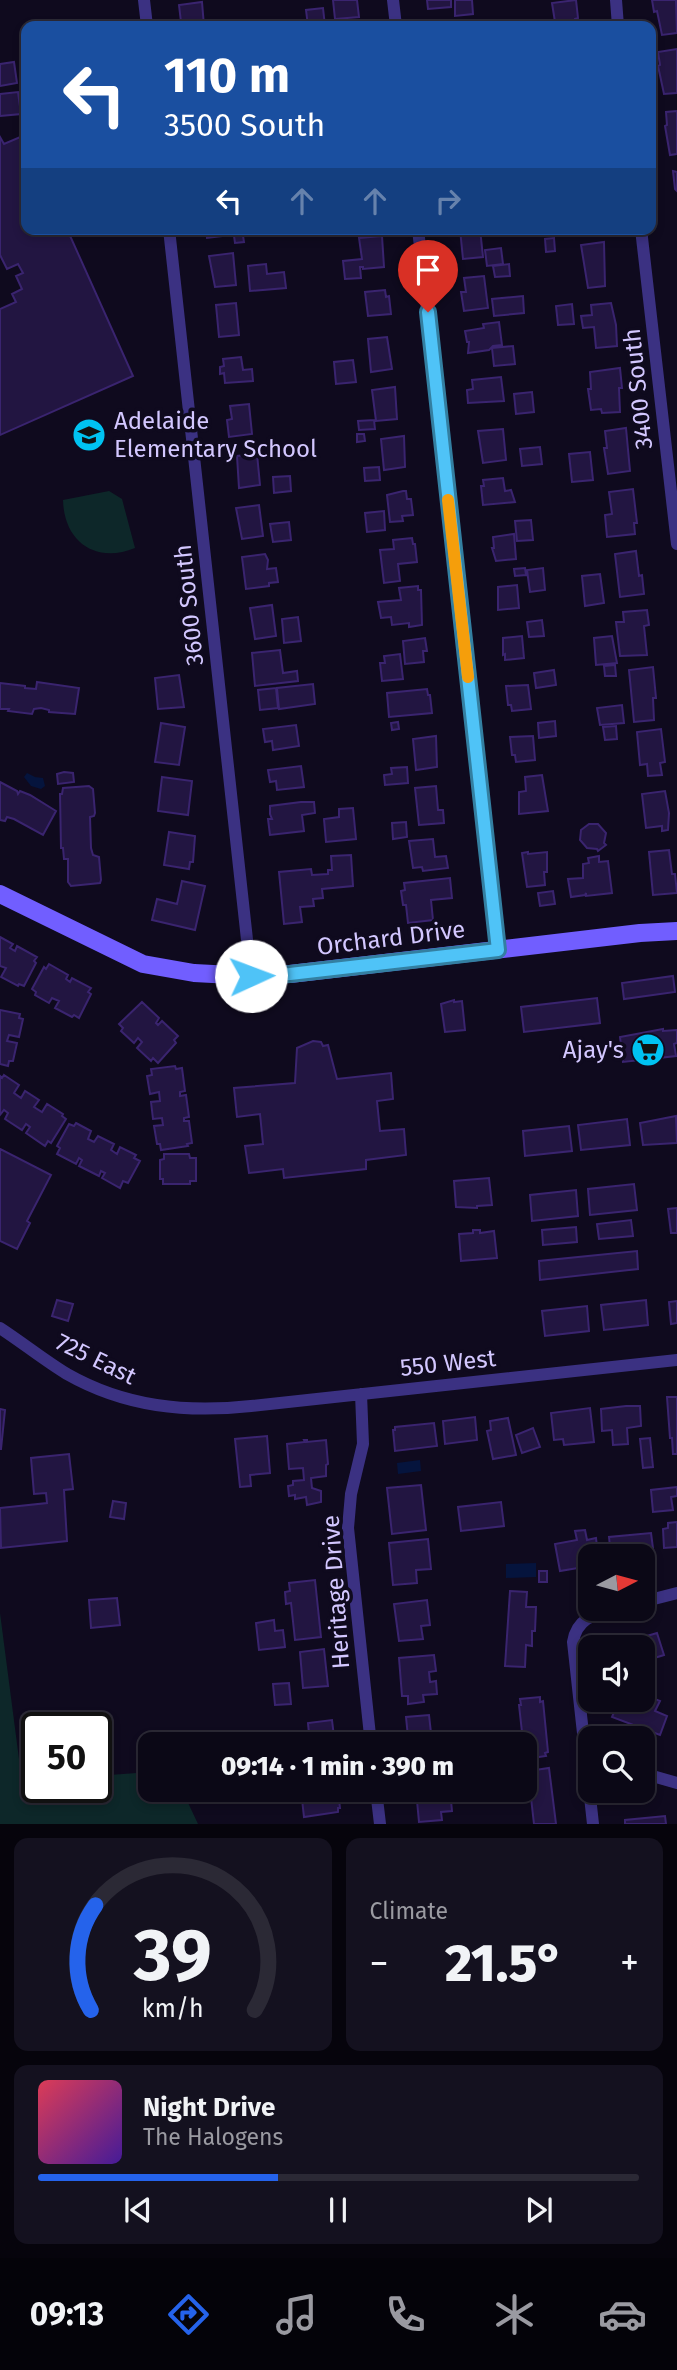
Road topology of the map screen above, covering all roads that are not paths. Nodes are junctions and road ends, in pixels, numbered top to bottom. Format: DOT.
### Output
graph roads {
  1 [pos="145,0"];
  2 [pos="393,0"];
  3 [pos="615,0"];
  4 [pos="147,21"];
  5 [pos="395,21"];
  6 [pos="617,21"];
  7 [pos="170,235"];
  8 [pos="419,235"];
  9 [pos="642,235"];
  10 [pos="671,441"];
  11 [pos="677,544"];
  12 [pos="0,894"];
  13 [pos="677,931"];
  14 [pos="498,950"];
  15 [pos="251,976"];
  16 [pos="0,1328"];
  17 [pos="677,1360"];
  18 [pos="361,1394"];
  19 [pos="223,1409"];
  20 [pos="677,1593"];
  21 [pos="655,1599"];
  22 [pos="584,1621"];
  23 [pos="583,1726"];
  24 [pos="370,1732"];
  25 [pos="655,1777"];
  26 [pos="677,1783"];
  27 [pos="377,1802"];
  28 [pos="591,1803"];
  29 [pos="380,1824"];
  30 [pos="593,1824"];
  1 -- 4 [label="street"];
  2 -- 5 [label="street"];
  3 -- 6 [label="street"];
  7 -- 15 [label="street, 3600 South"];
  8 -- 14 [label="street"];
  9 -- 10 [label="street, 3400 South"];
  10 -- 11 [label="street, 3400 South"];
  12 -- 15 [label="main road, Orchard Drive"];
  13 -- 14 [label="main road, Orchard Drive"];
  14 -- 15 [label="main road, Orchard Drive"];
  16 -- 19 [label="street, 725 East"];
  17 -- 18 [label="street, 550 West"];
  18 -- 19 [label="street, 550 West"];
  18 -- 24 [label="street, Heritage Drive"];
  20 -- 21 [label="street"];
  22 -- 23 [label="street"];
  25 -- 26 [label="street"];
  27 -- 29 [label="street"];
  28 -- 30 [label="street"];
}
